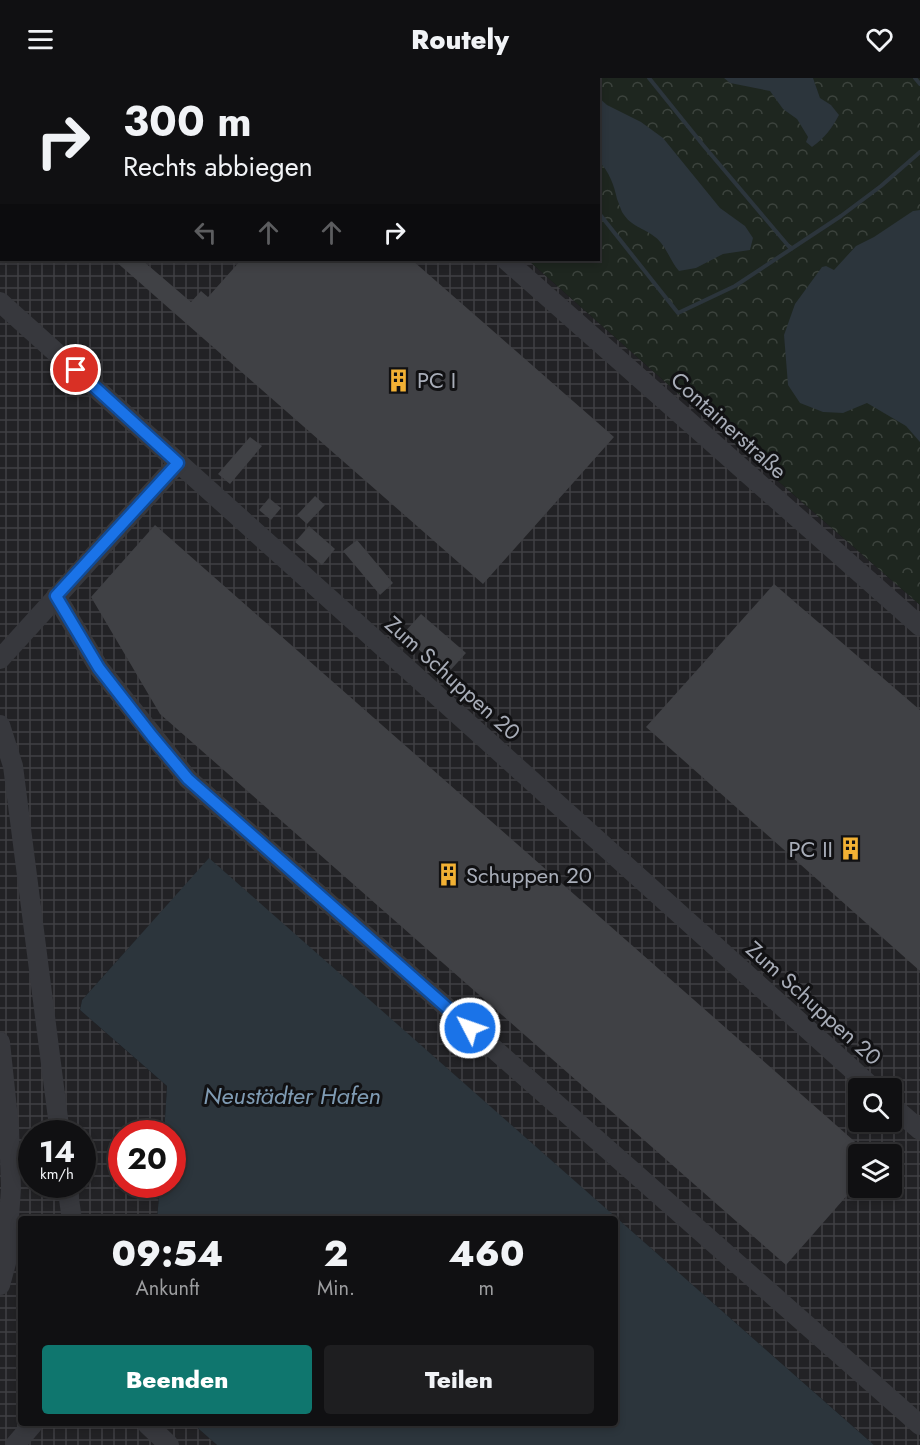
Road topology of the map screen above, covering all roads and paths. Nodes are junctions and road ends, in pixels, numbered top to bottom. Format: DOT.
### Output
graph roads {
  1 [pos="507,261"];
  2 [pos="0,302"];
  3 [pos="178,463"];
  4 [pos="56,596"];
  5 [pos="920,626"];
  6 [pos="0,659"];
  7 [pos="0,724"];
  8 [pos="0,1042"];
  9 [pos="862,1078"];
  10 [pos="902,1114"];
  11 [pos="58,1120"];
  12 [pos="920,1130"];
  13 [pos="69,1198"];
  14 [pos="71,1216"];
  15 [pos="0,1286"];
  16 [pos="920,1425"];
  17 [pos="31,1426"];
  18 [pos="149,1426"];
  19 [pos="15,1445"];
  20 [pos="169,1445"];
  1 -- 5 [label="street, Containerstraße"];
  2 -- 3 [label="street, Zum Schuppen 20"];
  3 -- 4 [label="street"];
  3 -- 9 [label="street, Zum Schuppen 20"];
  4 -- 6 [label="street"];
  4 -- 16 [label="street"];
  7 -- 11 [label="street"];
  8 -- 15 [label="street"];
  10 -- 12 [label="street"];
  13 -- 14 [label="street"];
  17 -- 19 [label="street"];
  18 -- 20 [label="street"];
}
